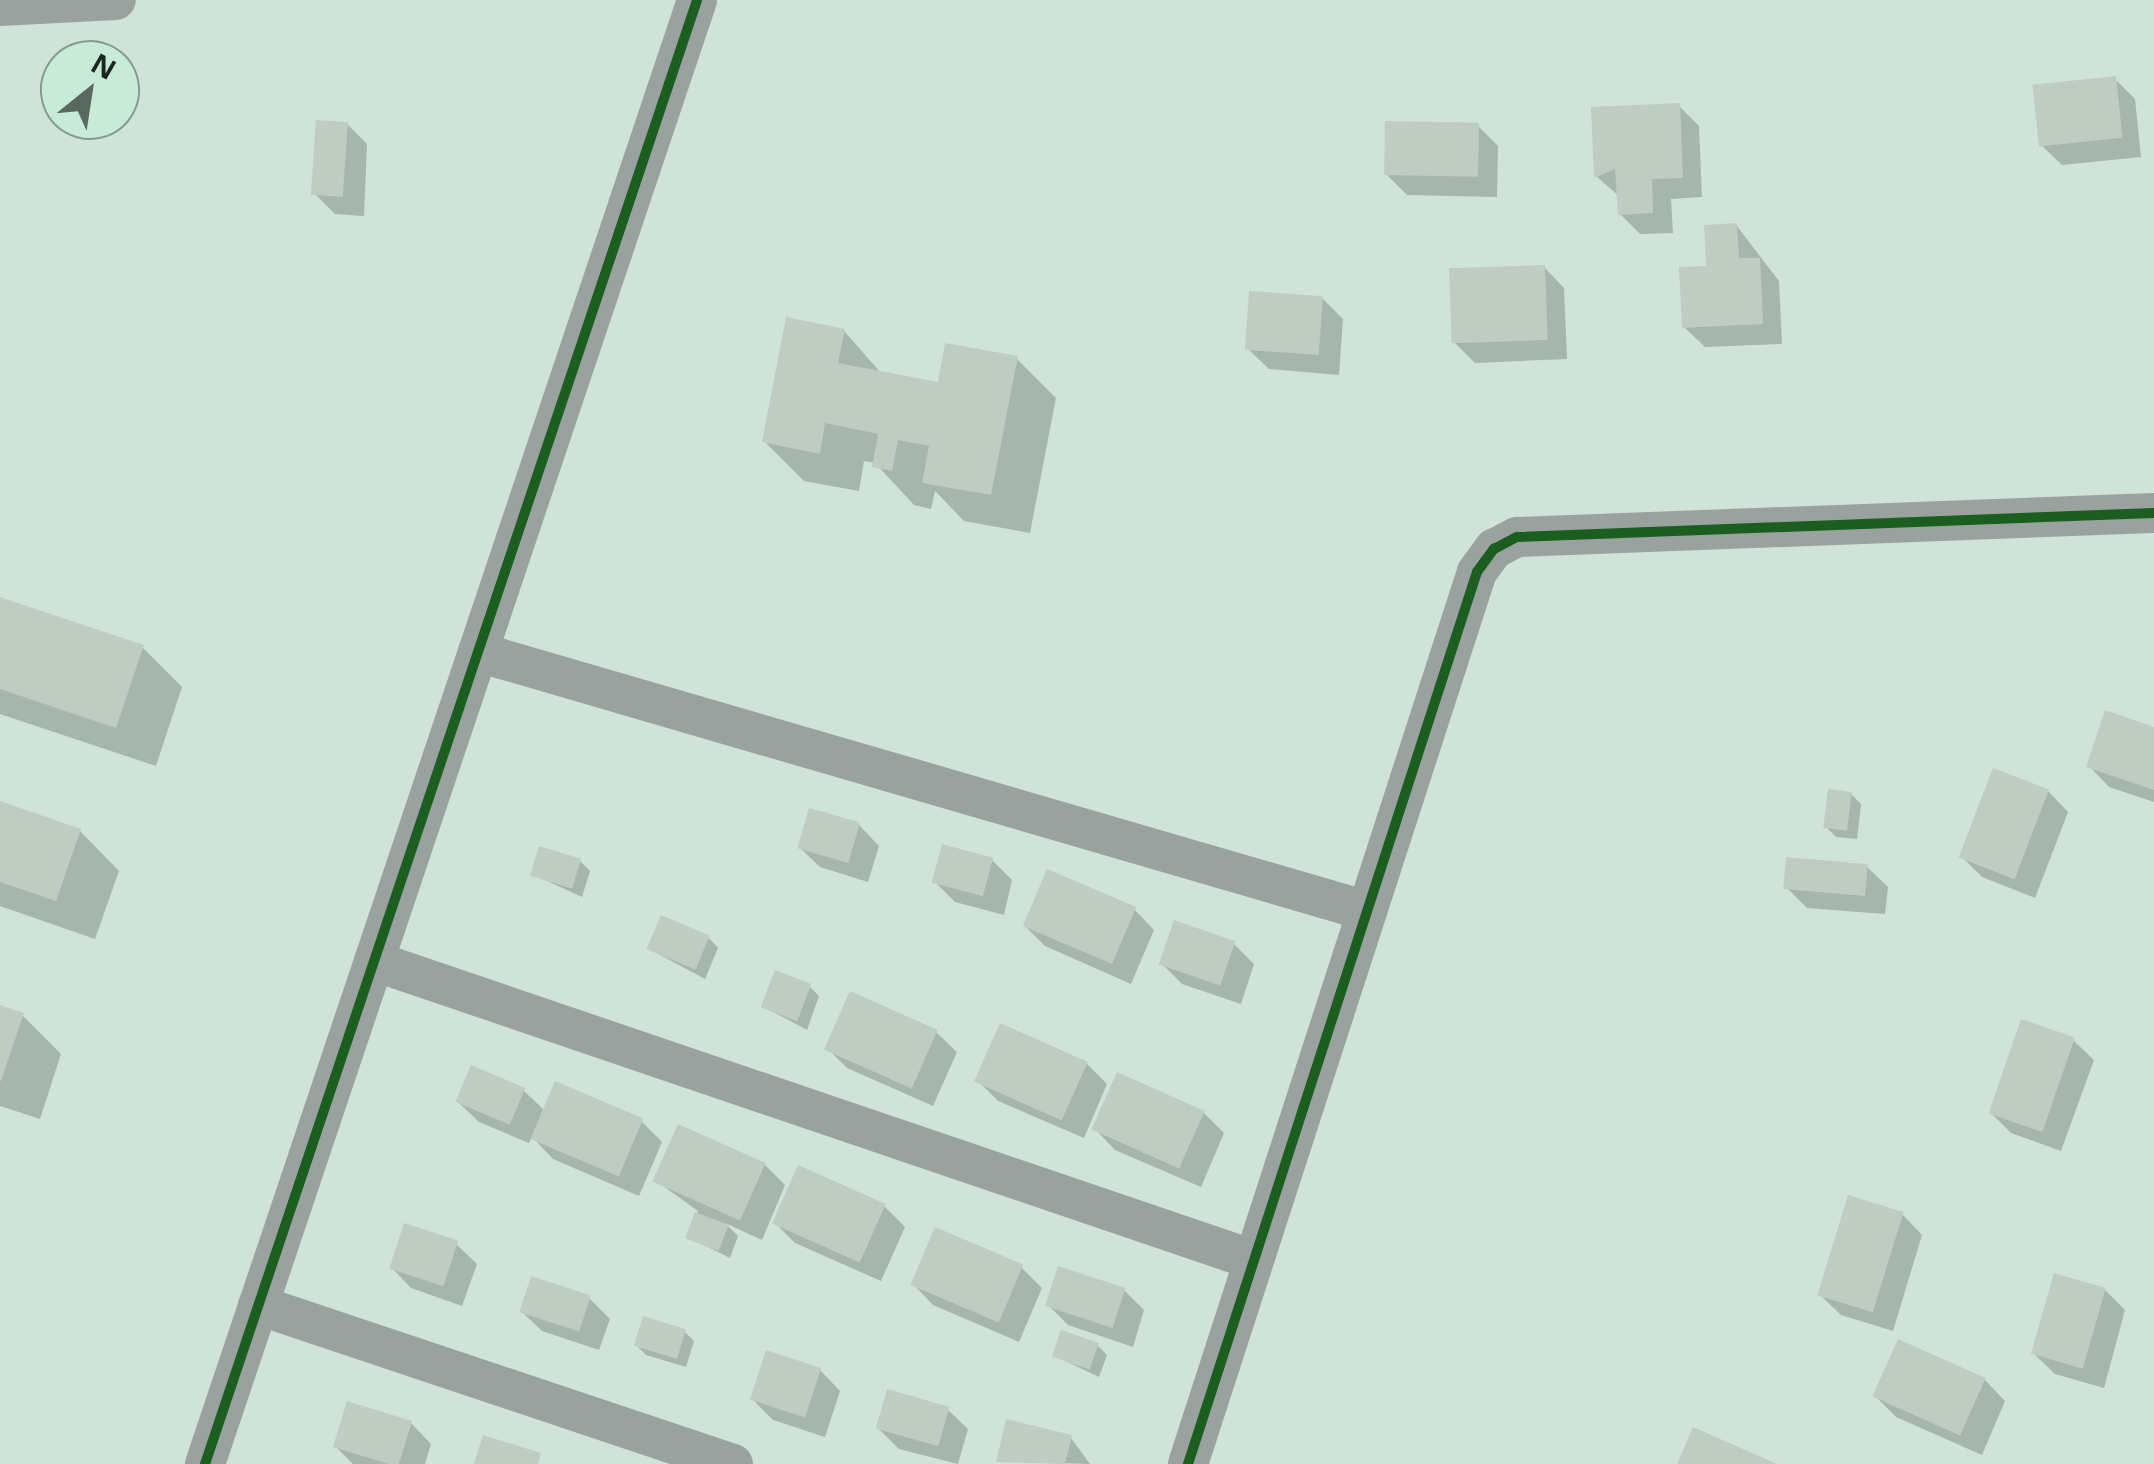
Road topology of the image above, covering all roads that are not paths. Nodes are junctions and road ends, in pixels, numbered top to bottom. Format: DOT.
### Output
graph roads {
  1 [pos="116,0"];
  2 [pos="697,0"];
  3 [pos="0,6"];
  4 [pos="2154,513"];
  5 [pos="478,652"];
  6 [pos="1367,911"];
  7 [pos="374,961"];
  8 [pos="1254,1260"];
  9 [pos="258,1305"];
  10 [pos="205,1464"];
  11 [pos="733,1464"];
  12 [pos="1188,1464"];
  1 -- 3 [label="street"];
  2 -- 5 [label="street"];
  4 -- 6 [label="street"];
  5 -- 6 [label="street"];
  5 -- 7 [label="street"];
  6 -- 8 [label="street"];
  7 -- 8 [label="street"];
  7 -- 9 [label="street"];
  8 -- 12 [label="street"];
  9 -- 10 [label="street"];
  9 -- 11 [label="street"];
}
